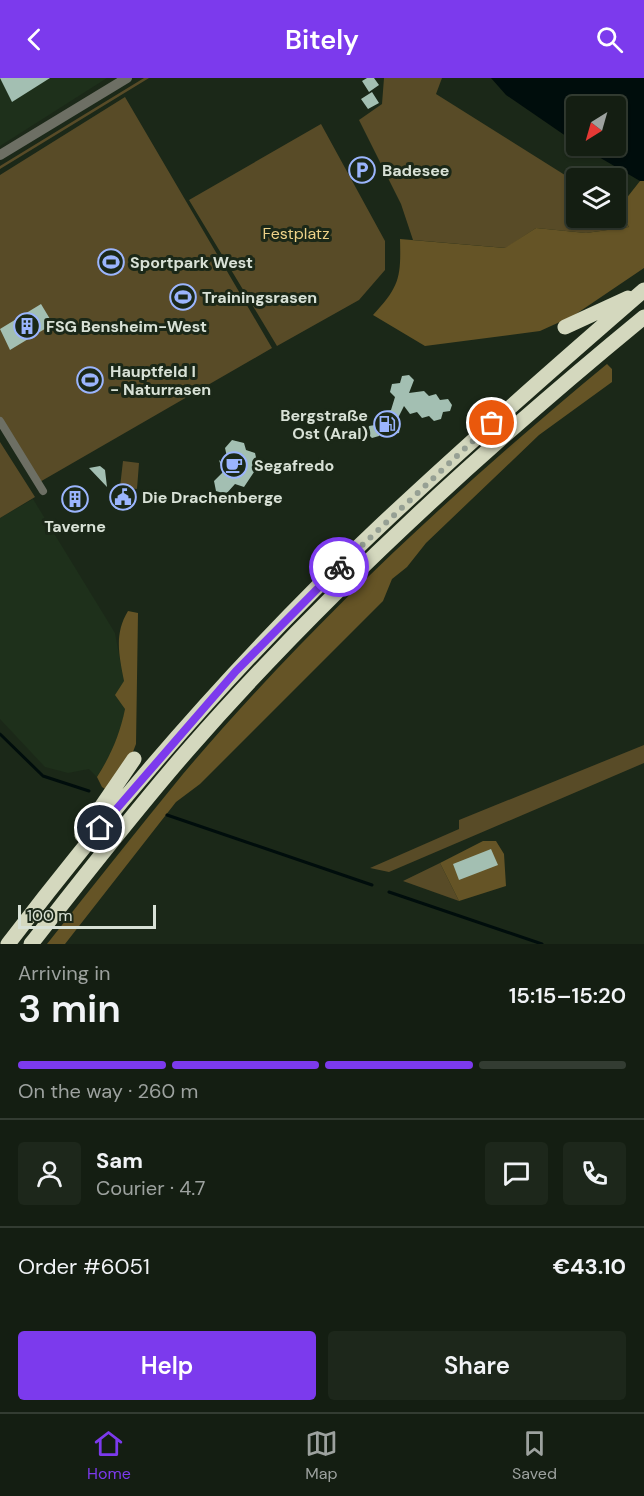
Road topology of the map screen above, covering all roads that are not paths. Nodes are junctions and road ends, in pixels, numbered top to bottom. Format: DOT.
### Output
graph roads {
  1 [pos="127,78"];
  2 [pos="0,156"];
  3 [pos="644,290"];
  4 [pos="644,317"];
  5 [pos="565,327"];
  6 [pos="0,421"];
  7 [pos="43,491"];
  8 [pos="134,759"];
  9 [pos="70,862"];
  10 [pos="8,944"];
  11 [pos="31,944"];
  1 -- 2 [label="street"];
  3 -- 5 [label="highway"];
  3 -- 9 [label="highway"];
  4 -- 11 [label="highway"];
  6 -- 7 [label="street"];
  8 -- 9 [label="highway"];
  9 -- 10 [label="highway"];
}
